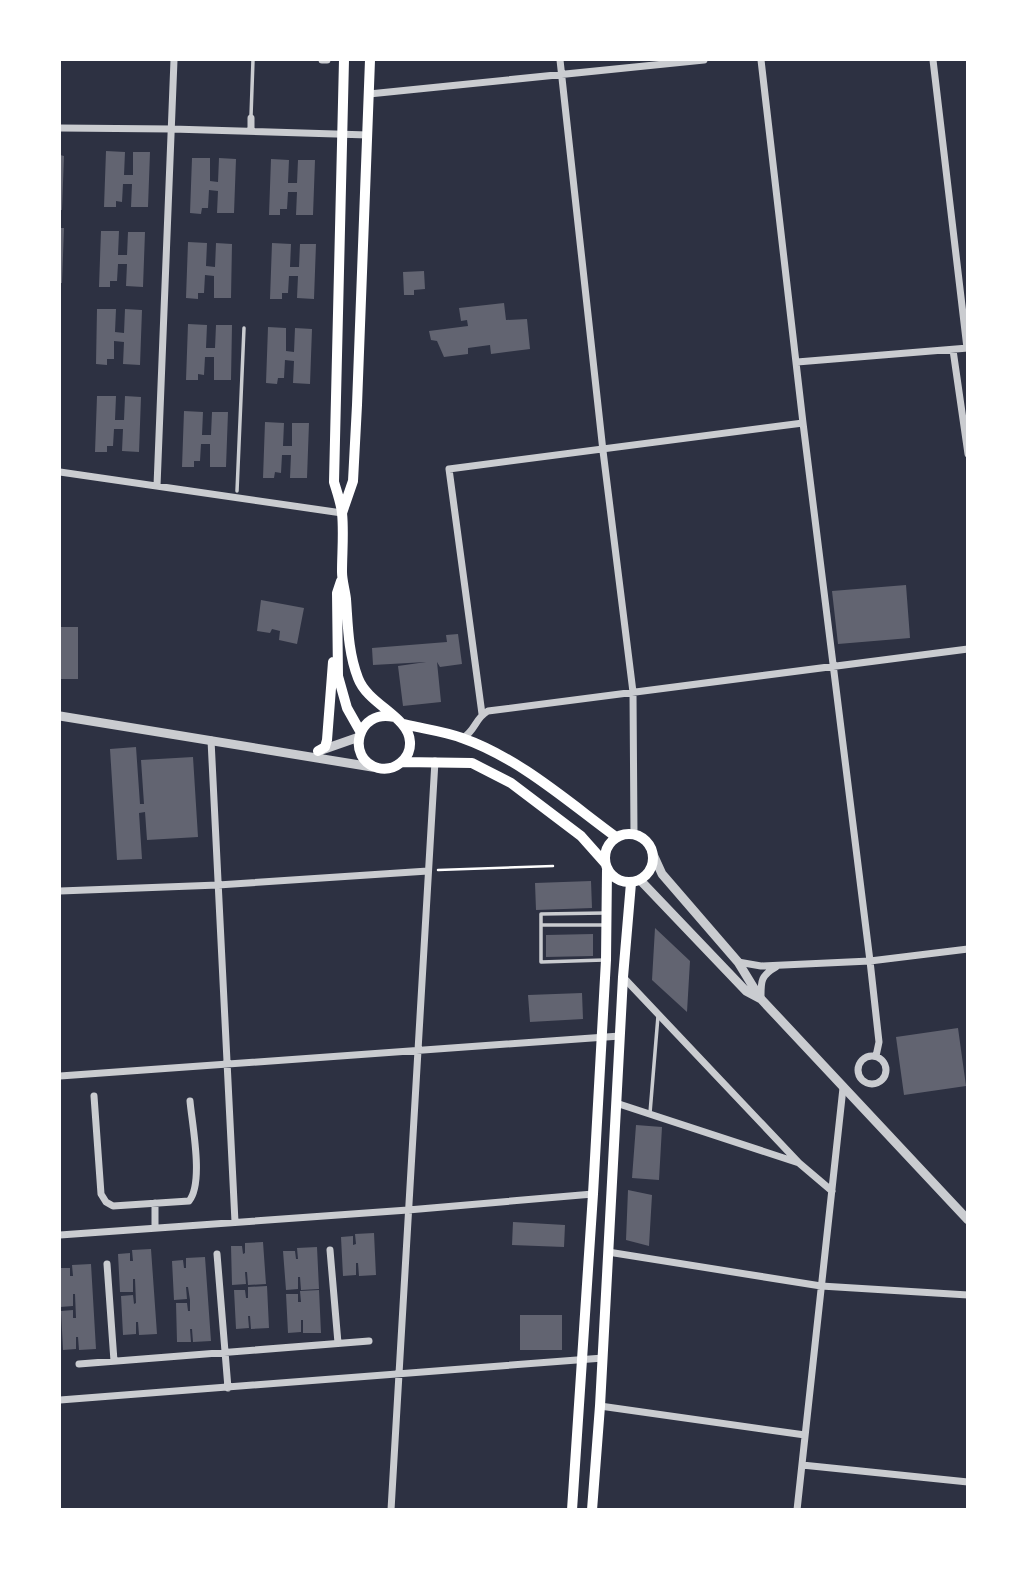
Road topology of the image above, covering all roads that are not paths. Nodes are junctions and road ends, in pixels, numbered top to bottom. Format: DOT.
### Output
graph roads {
  1 [pos="173,60"];
  2 [pos="253,60"];
  3 [pos="344,60"];
  4 [pos="370,60"];
  5 [pos="560,60"];
  6 [pos="704,60"];
  7 [pos="761,60"];
  8 [pos="933,60"];
  9 [pos="561,74"];
  10 [pos="369,94"];
  11 [pos="251,118"];
  12 [pos="60,128"];
  13 [pos="172,129"];
  14 [pos="251,131"];
  15 [pos="343,134"];
  16 [pos="368,135"];
  17 [pos="244,328"];
  18 [pos="967,348"];
  19 [pos="953,350"];
  20 [pos="797,362"];
  21 [pos="803,424"];
  22 [pos="603,451"];
  23 [pos="968,454"];
  24 [pos="60,472"];
  25 [pos="156,486"];
  26 [pos="237,494"];
  27 [pos="342,513"];
  28 [pos="342,577"];
  29 [pos="338,631"];
  30 [pos="968,649"];
  31 [pos="832,666"];
  32 [pos="633,692"];
  33 [pos="482,714"];
  34 [pos="60,716"];
  35 [pos="394,718"];
  36 [pos="404,724"];
  37 [pos="359,734"];
  38 [pos="463,738"];
  39 [pos="211,740"];
  40 [pos="318,751"];
  41 [pos="296,753"];
  42 [pos="435,761"];
  43 [pos="402,762"];
  44 [pos="378,768"];
  45 [pos="634,834"];
  46 [pos="616,837"];
  47 [pos="652,852"];
  48 [pos="606,866"];
  49 [pos="428,871"];
  50 [pos="636,881"];
  51 [pos="218,885"];
  52 [pos="60,891"];
  53 [pos="608,913"];
  54 [pos="541,925"];
  55 [pos="607,925"];
  56 [pos="968,949"];
  57 [pos="606,960"];
  58 [pos="738,961"];
  59 [pos="870,961"];
  60 [pos="780,965"];
  61 [pos="623,977"];
  62 [pos="761,999"];
  63 [pos="658,1014"];
  64 [pos="620,1036"];
  65 [pos="600,1037"];
  66 [pos="418,1050"];
  67 [pos="876,1056"];
  68 [pos="226,1064"];
  69 [pos="60,1076"];
  70 [pos="843,1088"];
  71 [pos="94,1096"];
  72 [pos="190,1101"];
  73 [pos="616,1103"];
  74 [pos="650,1114"];
  75 [pos="799,1163"];
  76 [pos="832,1191"];
  77 [pos="593,1194"];
  78 [pos="155,1203"];
  79 [pos="408,1210"];
  80 [pos="968,1220"];
  81 [pos="235,1222"];
  82 [pos="155,1228"];
  83 [pos="60,1235"];
  84 [pos="330,1250"];
  85 [pos="608,1252"];
  86 [pos="217,1254"];
  87 [pos="107,1265"];
  88 [pos="821,1286"];
  89 [pos="968,1295"];
  90 [pos="369,1341"];
  91 [pos="338,1343"];
  92 [pos="226,1352"];
  93 [pos="603,1359"];
  94 [pos="582,1360"];
  95 [pos="114,1361"];
  96 [pos="79,1364"];
  97 [pos="399,1375"];
  98 [pos="228,1388"];
  99 [pos="60,1400"];
  100 [pos="600,1406"];
  101 [pos="805,1435"];
  102 [pos="802,1465"];
  103 [pos="968,1482"];
  104 [pos="391,1510"];
  105 [pos="572,1510"];
  106 [pos="592,1510"];
  107 [pos="797,1510"];
  1 -- 13 [label="street"];
  2 -- 11 [label="lane"];
  3 -- 15 [label="main road"];
  4 -- 10 [label="main road"];
  5 -- 9 [label="street"];
  6 -- 9 [label="street"];
  7 -- 20 [label="street"];
  8 -- 18 [label="street"];
  9 -- 10 [label="street"];
  9 -- 22 [label="street"];
  10 -- 16 [label="main road"];
  11 -- 14 [label="street"];
  12 -- 13 [label="street"];
  13 -- 14 [label="street"];
  13 -- 25 [label="street"];
  14 -- 15 [label="street"];
  15 -- 16 [label="street"];
  15 -- 27 [label="main road"];
  16 -- 27 [label="main road"];
  17 -- 26 [label="lane"];
  18 -- 19 [label="street"];
  19 -- 20 [label="street"];
  19 -- 23 [label="street"];
  20 -- 21 [label="street"];
  21 -- 22 [label="street"];
  21 -- 31 [label="street"];
  22 -- 32 [label="street"];
  22 -- 33 [label="street"];
  24 -- 25 [label="street"];
  25 -- 26 [label="street"];
  26 -- 27 [label="street"];
  27 -- 28 [label="main road"];
  28 -- 29 [label="main road"];
  28 -- 35 [label="main road"];
  29 -- 37 [label="main road"];
  29 -- 40 [label="main road"];
  30 -- 31 [label="street"];
  31 -- 32 [label="street"];
  31 -- 59 [label="street"];
  32 -- 33 [label="street"];
  32 -- 45 [label="street"];
  33 -- 38 [label="street"];
  34 -- 39 [label="street"];
  35 -- 36 [label="main road"];
  35 -- 37 [label="main road"];
  36 -- 38 [label="main road"];
  36 -- 43 [label="main road"];
  37 -- 40 [label="street"];
  37 -- 44 [label="main road"];
  38 -- 46 [label="main road"];
  39 -- 41 [label="street"];
  39 -- 51 [label="street"];
  40 -- 41 [label="street"];
  41 -- 44 [label="street"];
  42 -- 43 [label="main road"];
  42 -- 48 [label="main road"];
  42 -- 49 [label="street"];
  43 -- 44 [label="main road"];
  45 -- 46 [label="main road"];
  45 -- 47 [label="main road"];
  46 -- 48 [label="main road"];
  47 -- 50 [label="main road"];
  47 -- 58 [label="street"];
  48 -- 50 [label="main road"];
  48 -- 53 [label="main road"];
  49 -- 51 [label="street"];
  49 -- 66 [label="street"];
  50 -- 61 [label="main road"];
  50 -- 62 [label="street"];
  51 -- 52 [label="street"];
  51 -- 68 [label="street"];
  53 -- 54 [label="lane"];
  53 -- 55 [label="main road"];
  54 -- 55 [label="lane"];
  54 -- 57 [label="lane"];
  55 -- 57 [label="main road"];
  56 -- 59 [label="street"];
  57 -- 65 [label="main road"];
  58 -- 60 [label="street"];
  58 -- 62 [label="street"];
  59 -- 60 [label="street"];
  59 -- 67 [label="street"];
  60 -- 62 [label="street"];
  61 -- 63 [label="street"];
  61 -- 64 [label="main road"];
  62 -- 70 [label="street"];
  63 -- 74 [label="lane"];
  63 -- 75 [label="street"];
  64 -- 65 [label="street"];
  64 -- 73 [label="main road"];
  65 -- 66 [label="street"];
  65 -- 77 [label="main road"];
  66 -- 68 [label="street"];
  66 -- 79 [label="street"];
  67 -- 67 [label="street"];
  68 -- 69 [label="street"];
  68 -- 81 [label="street"];
  70 -- 76 [label="street"];
  70 -- 80 [label="street"];
  71 -- 78 [label="street"];
  72 -- 78 [label="street"];
  73 -- 74 [label="street"];
  73 -- 85 [label="main road"];
  74 -- 75 [label="street"];
  75 -- 76 [label="street"];
  76 -- 88 [label="street"];
  77 -- 79 [label="street"];
  77 -- 94 [label="main road"];
  78 -- 82 [label="street"];
  79 -- 81 [label="street"];
  79 -- 97 [label="street"];
  81 -- 82 [label="street"];
  82 -- 83 [label="street"];
  84 -- 91 [label="street"];
  85 -- 88 [label="street"];
  85 -- 93 [label="main road"];
  86 -- 92 [label="street"];
  87 -- 95 [label="street"];
  88 -- 89 [label="street"];
  88 -- 101 [label="street"];
  90 -- 91 [label="street"];
  91 -- 92 [label="street"];
  92 -- 95 [label="street"];
  92 -- 98 [label="street"];
  93 -- 94 [label="street"];
  93 -- 100 [label="main road"];
  94 -- 97 [label="street"];
  94 -- 105 [label="main road"];
  95 -- 96 [label="street"];
  97 -- 98 [label="street"];
  97 -- 104 [label="street"];
  98 -- 99 [label="street"];
  100 -- 101 [label="street"];
  100 -- 106 [label="main road"];
  101 -- 102 [label="street"];
  102 -- 103 [label="street"];
  102 -- 107 [label="street"];
}
